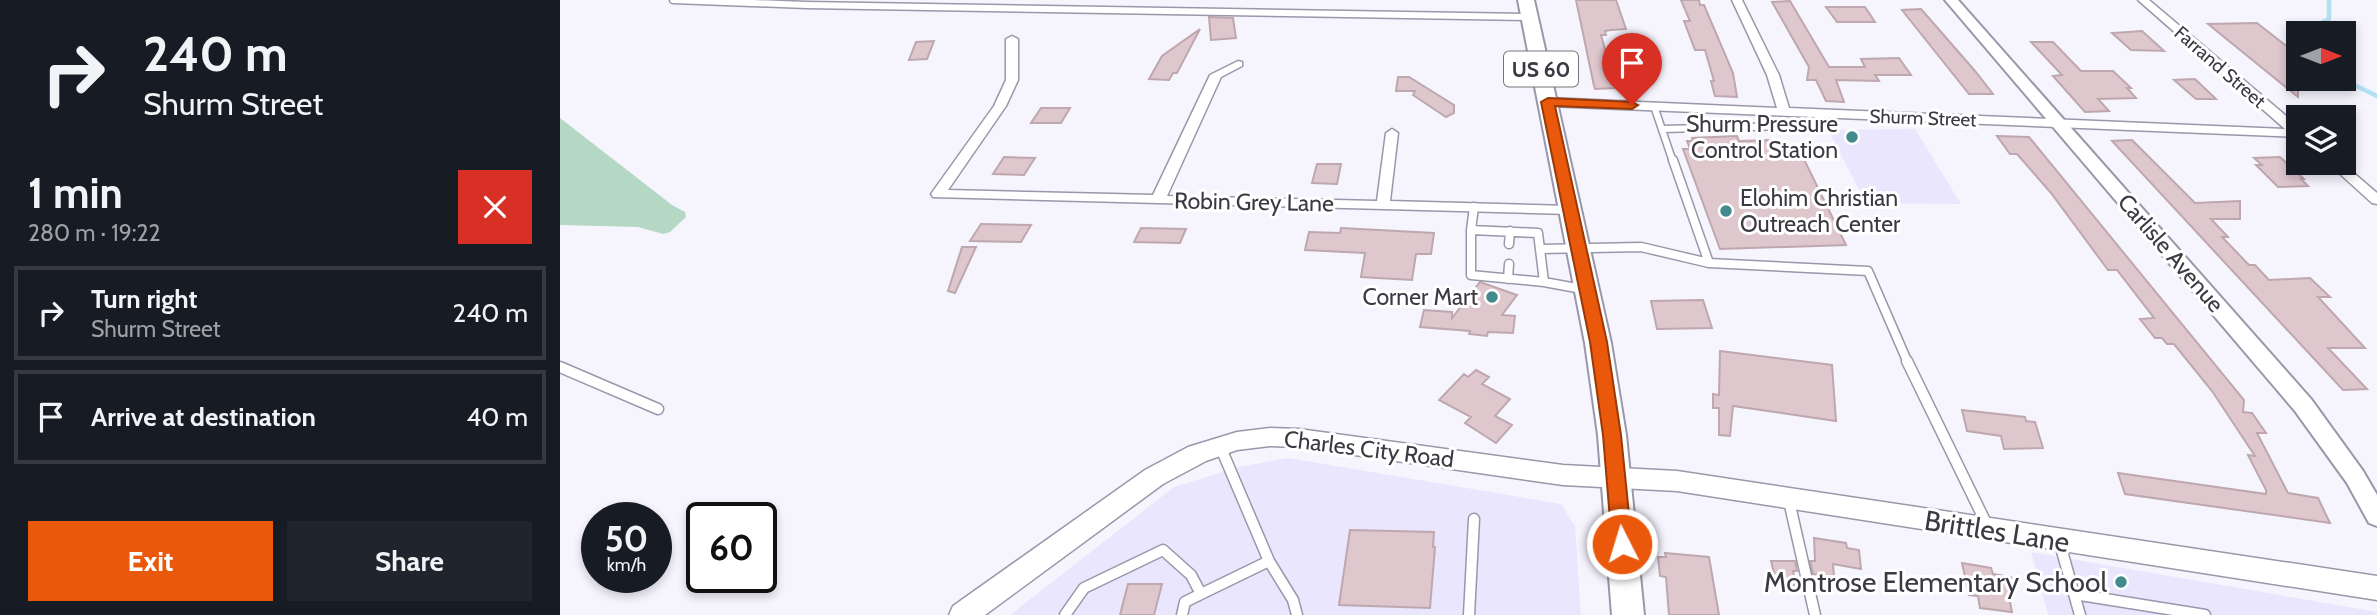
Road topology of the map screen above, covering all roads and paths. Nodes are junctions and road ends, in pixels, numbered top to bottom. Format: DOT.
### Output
graph roads {
  1 [pos="673,0"];
  2 [pos="1737,0"];
  3 [pos="1951,0"];
  4 [pos="2143,0"];
  5 [pos="1528,8"];
  6 [pos="1012,39"];
  7 [pos="1238,64"];
  8 [pos="1548,102"];
  9 [pos="1654,106"];
  10 [pos="1784,112"];
  11 [pos="2058,123"];
  12 [pos="2286,123"];
  13 [pos="1794,126"];
  14 [pos="1662,129"];
  15 [pos="2286,132"];
  16 [pos="1392,134"];
  17 [pos="2348,175"];
  18 [pos="1158,199"];
  19 [pos="2377,200"];
  20 [pos="1383,205"];
  21 [pos="1474,207"];
  22 [pos="1570,209"];
  23 [pos="1471,230"];
  24 [pos="1510,231"];
  25 [pos="1509,244"];
  26 [pos="1541,249"];
  27 [pos="1579,249"];
  28 [pos="1709,263"];
  29 [pos="1509,264"];
  30 [pos="1508,279"];
  31 [pos="1544,282"];
  32 [pos="1588,290"];
  33 [pos="560,368"];
  34 [pos="659,409"];
  35 [pos="1220,446"];
  36 [pos="1616,476"];
  37 [pos="1788,498"];
  38 [pos="2377,516"];
  39 [pos="1474,519"];
  40 [pos="1989,530"];
  41 [pos="2060,541"];
  42 [pos="1269,561"];
  43 [pos="2377,588"];
  44 [pos="1202,594"];
  45 [pos="2074,594"];
  46 [pos="964,615"];
  47 [pos="1065,615"];
  48 [pos="1182,615"];
  49 [pos="1297,615"];
  50 [pos="1469,615"];
  51 [pos="1628,615"];
  52 [pos="1815,615"];
  53 [pos="2080,615"];
  54 [pos="2205,615"];
  1 -- 5 [label="lane"];
  2 -- 10 [label="street"];
  3 -- 11 [label="street, Carlisle Avenue"];
  4 -- 12 [label="street, Farrand Street"];
  5 -- 8 [label="main road, US 60"];
  6 -- 18 [label="street, Robin Grey Lane"];
  7 -- 18 [label="street"];
  8 -- 9 [label="street, Shurm Street"];
  8 -- 22 [label="main road, US 60"];
  9 -- 10 [label="street, Shurm Street"];
  9 -- 14 [label="lane"];
  10 -- 11 [label="street, Shurm Street"];
  11 -- 15 [label="street, Shurm Street"];
  11 -- 38 [label="street, Carlisle Avenue"];
  13 -- 14 [label="lane"];
  14 -- 28 [label="lane"];
  16 -- 20 [label="street"];
  17 -- 19 [label="street"];
  18 -- 20 [label="street, Robin Grey Lane"];
  20 -- 21 [label="street, Robin Grey Lane"];
  21 -- 22 [label="street, Robin Grey Lane"];
  21 -- 23 [label="lane"];
  22 -- 27 [label="main road, US 60"];
  23 -- 24 [label="lane"];
  23 -- 30 [label="lane"];
  24 -- 25 [label="lane"];
  24 -- 26 [label="lane"];
  26 -- 27 [label="lane"];
  26 -- 31 [label="lane"];
  27 -- 28 [label="lane"];
  27 -- 32 [label="main road, US 60"];
  28 -- 40 [label="lane"];
  29 -- 30 [label="lane"];
  30 -- 31 [label="lane"];
  31 -- 32 [label="lane"];
  32 -- 36 [label="main road, US 60"];
  33 -- 34 [label="lane"];
  35 -- 36 [label="main road, Charles City Road"];
  35 -- 42 [label="lane"];
  35 -- 46 [label="main road, Charles City Road"];
  36 -- 37 [label="main road, Brittles Lane"];
  36 -- 51 [label="main road, US 60"];
  37 -- 40 [label="main road, Brittles Lane"];
  37 -- 52 [label="lane"];
  39 -- 50 [label="lane"];
  40 -- 41 [label="main road, Brittles Lane"];
  41 -- 43 [label="main road, Brittles Lane"];
  41 -- 45 [label="lane"];
  42 -- 44 [label="lane"];
  42 -- 49 [label="lane"];
  44 -- 47 [label="lane"];
  44 -- 48 [label="lane"];
  45 -- 53 [label="lane"];
  45 -- 54 [label="lane"];
}
